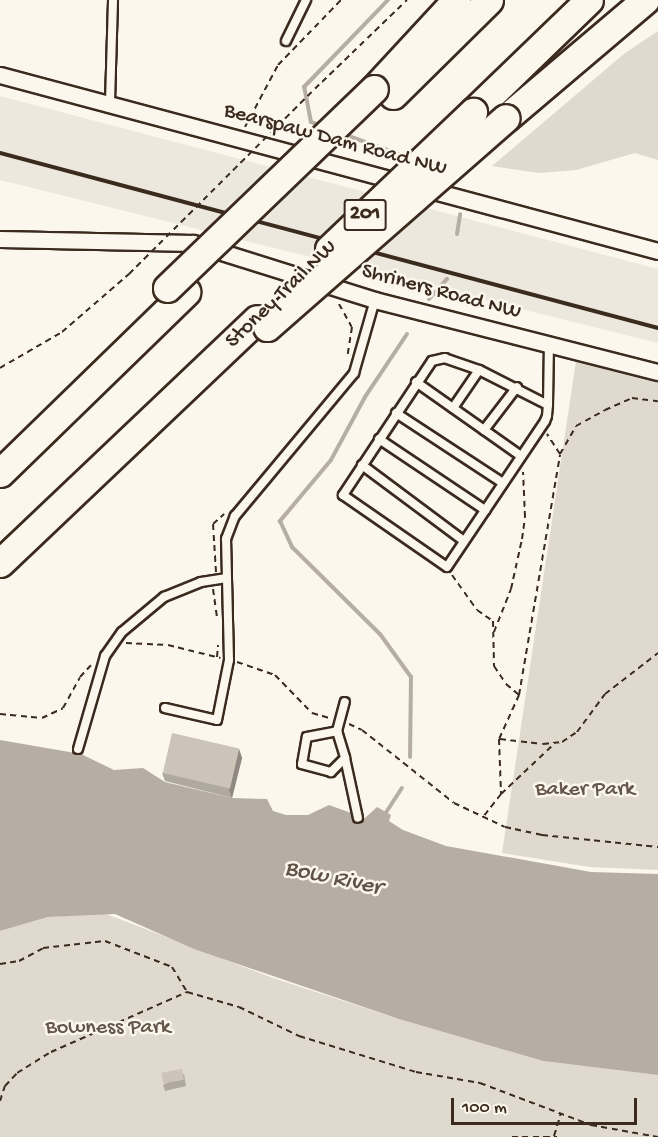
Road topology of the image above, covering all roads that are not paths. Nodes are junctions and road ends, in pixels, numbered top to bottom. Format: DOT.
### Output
graph roads {
  1 [pos="113,0"];
  2 [pos="306,0"];
  3 [pos="456,0"];
  4 [pos="489,0"];
  5 [pos="589,0"];
  6 [pos="645,0"];
  7 [pos="286,41"];
  8 [pos="0,75"];
  9 [pos="383,92"];
  10 [pos="110,102"];
  11 [pos="0,238"];
  12 [pos="658,251"];
  13 [pos="177,290"];
  14 [pos="375,300"];
  15 [pos="262,323"];
  16 [pos="549,344"];
  17 [pos="479,370"];
  18 [pos="658,372"];
  19 [pos="416,382"];
  20 [pos="517,387"];
  21 [pos="548,405"];
  22 [pos="453,408"];
  23 [pos="396,412"];
  24 [pos="484,430"];
  25 [pos="380,439"];
  26 [pos="0,453"];
  27 [pos="519,460"];
  28 [pos="362,465"];
  29 [pos="0,472"];
  30 [pos="503,483"];
  31 [pos="485,510"];
  32 [pos="464,541"];
  33 [pos="0,563"];
  34 [pos="227,578"];
  35 [pos="345,702"];
  36 [pos="165,708"];
  37 [pos="337,731"];
  38 [pos="78,749"];
  39 [pos="345,758"];
  40 [pos="358,818"];
  1 -- 10 [label="lane"];
  2 -- 7 [label="lane"];
  3 -- 9 [label="highway"];
  4 -- 9 [label="highway"];
  5 -- 15 [label="highway, Stoney Trail NW / 201, bridge"];
  6 -- 15 [label="highway, bridge"];
  8 -- 10 [label="street, Bearspaw Dam Road NW"];
  9 -- 13 [label="highway"];
  10 -- 12 [label="street, Bearspaw Dam Road NW"];
  11 -- 14 [label="street, Shriners Road NW"];
  13 -- 26 [label="highway"];
  13 -- 29 [label="highway"];
  14 -- 16 [label="street, Shriners Road NW"];
  14 -- 34 [label="lane"];
  15 -- 33 [label="highway, Stoney Trail NW / 201"];
  16 -- 18 [label="street, Shriners Road NW"];
  16 -- 21 [label="lane"];
  17 -- 19 [label="lane"];
  17 -- 20 [label="lane"];
  17 -- 22 [label="lane"];
  19 -- 22 [label="lane"];
  19 -- 23 [label="lane"];
  20 -- 21 [label="lane"];
  20 -- 24 [label="lane"];
  21 -- 27 [label="lane"];
  22 -- 24 [label="lane"];
  23 -- 25 [label="lane"];
  23 -- 30 [label="lane"];
  24 -- 27 [label="lane"];
  25 -- 28 [label="lane"];
  25 -- 31 [label="lane"];
  27 -- 30 [label="lane"];
  28 -- 32 [label="lane"];
  28 -- 32 [label="lane"];
  30 -- 31 [label="lane"];
  31 -- 32 [label="lane"];
  34 -- 36 [label="lane"];
  34 -- 38 [label="lane"];
  35 -- 37 [label="lane"];
  37 -- 39 [label="lane"];
  37 -- 39 [label="lane"];
  39 -- 40 [label="lane"];
}
